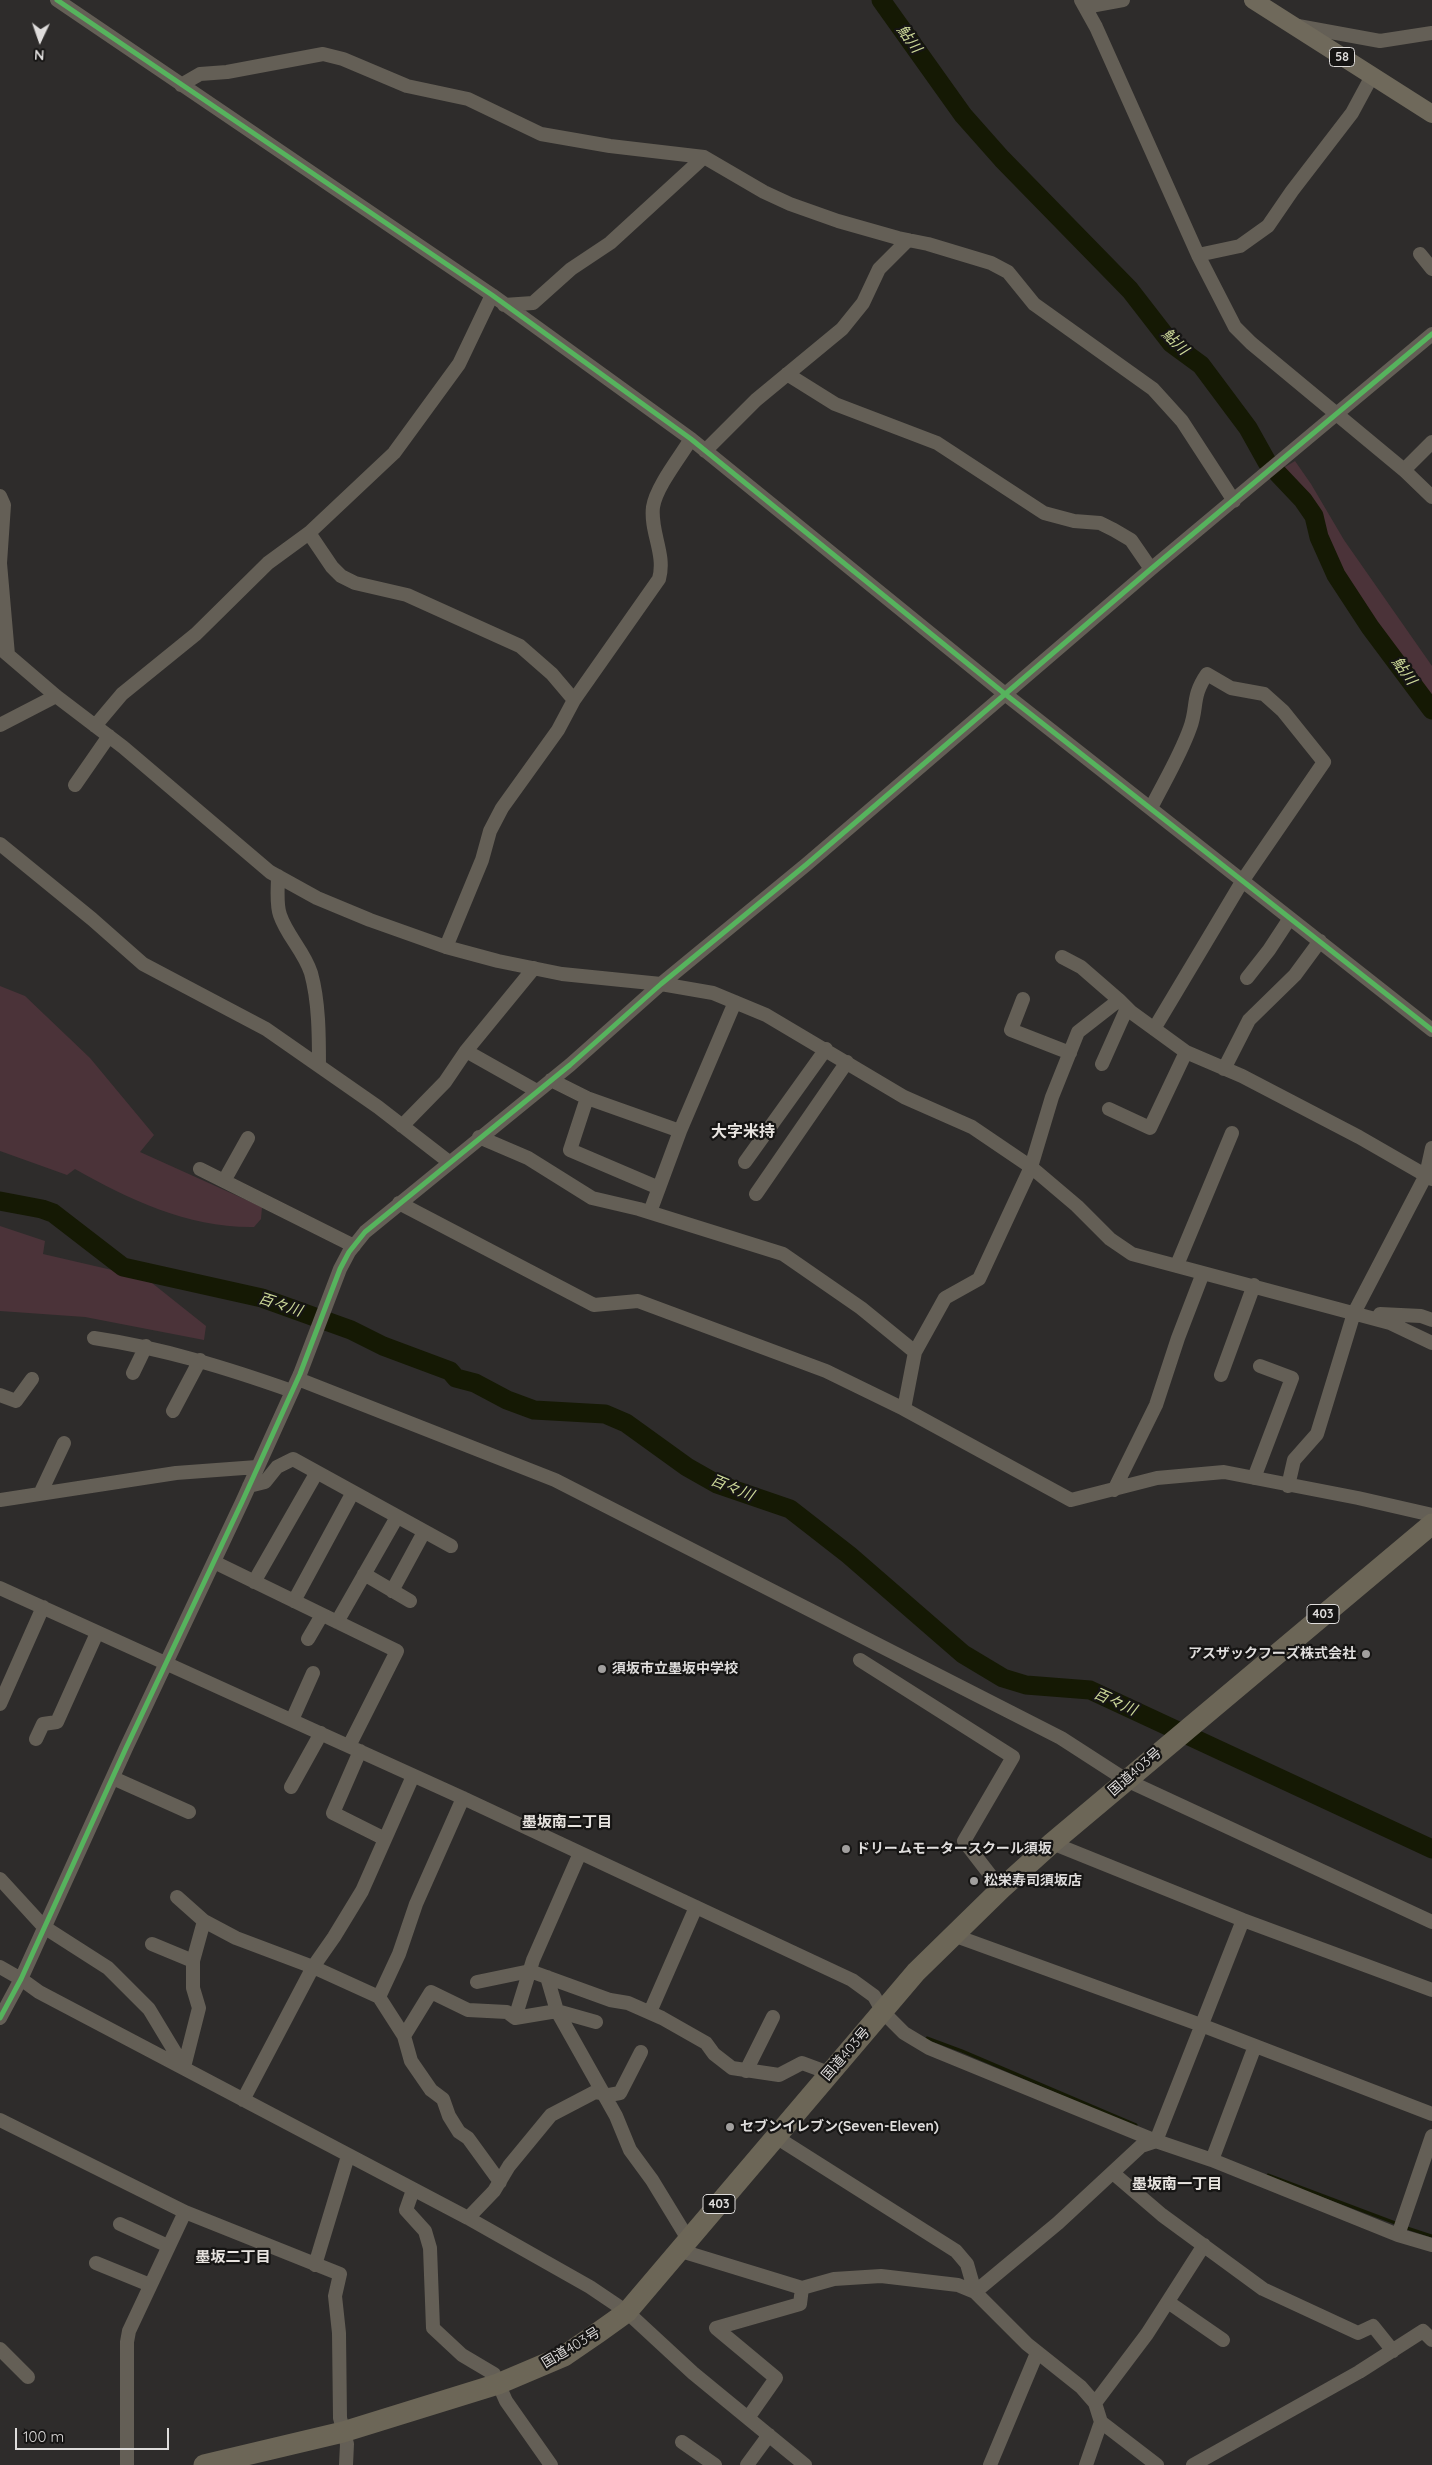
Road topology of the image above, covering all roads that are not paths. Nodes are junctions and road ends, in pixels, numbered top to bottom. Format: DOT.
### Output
graph roads {
  1 [pos="57,0"];
  2 [pos="1123,0"];
  3 [pos="1253,0"];
  4 [pos="1083,3"];
  5 [pos="1293,25"];
  6 [pos="1432,33"];
  7 [pos="1372,76"];
  8 [pos="182,85"];
  9 [pos="1432,114"];
  10 [pos="704,157"];
  11 [pos="908,240"];
  12 [pos="1420,254"];
  13 [pos="1198,255"];
  14 [pos="1432,269"];
  15 [pos="492,295"];
  16 [pos="504,305"];
  17 [pos="1432,334"];
  18 [pos="787,374"];
  19 [pos="1336,416"];
  20 [pos="690,439"];
  21 [pos="1432,442"];
  22 [pos="705,451"];
  23 [pos="1404,470"];
  24 [pos="0,496"];
  25 [pos="1432,497"];
  26 [pos="1236,499"];
  27 [pos="309,534"];
  28 [pos="1151,569"];
  29 [pos="4,651"];
  30 [pos="1004,694"];
  31 [pos="56,696"];
  32 [pos="574,700"];
  33 [pos="0,725"];
  34 [pos="95,726"];
  35 [pos="109,736"];
  36 [pos="75,785"];
  37 [pos="1151,808"];
  38 [pos="0,844"];
  39 [pos="278,876"];
  40 [pos="1243,880"];
  41 [pos="1290,918"];
  42 [pos="1320,941"];
  43 [pos="446,947"];
  44 [pos="1062,956"];
  45 [pos="534,968"];
  46 [pos="1247,978"];
  47 [pos="660,984"];
  48 [pos="1023,999"];
  49 [pos="735,1002"];
  50 [pos="1123,1004"];
  51 [pos="1430,1025"];
  52 [pos="1154,1029"];
  53 [pos="826,1049"];
  54 [pos="466,1051"];
  55 [pos="1186,1052"];
  56 [pos="1070,1053"];
  57 [pos="848,1062"];
  58 [pos="1102,1064"];
  59 [pos="319,1066"];
  60 [pos="1224,1069"];
  61 [pos="551,1080"];
  62 [pos="536,1091"];
  63 [pos="587,1098"];
  64 [pos="1109,1108"];
  65 [pos="402,1126"];
  66 [pos="680,1132"];
  67 [pos="1232,1133"];
  68 [pos="479,1137"];
  69 [pos="247,1145"];
  70 [pos="1432,1148"];
  71 [pos="448,1162"];
  72 [pos="745,1162"];
  73 [pos="1031,1167"];
  74 [pos="200,1169"];
  75 [pos="1429,1177"];
  76 [pos="224,1181"];
  77 [pos="659,1188"];
  78 [pos="756,1194"];
  79 [pos="399,1203"];
  80 [pos="650,1212"];
  81 [pos="354,1246"];
  82 [pos="1177,1265"];
  83 [pos="1203,1273"];
  84 [pos="1254,1285"];
  85 [pos="1354,1313"];
  86 [pos="1432,1320"];
  87 [pos="94,1338"];
  88 [pos="1432,1343"];
  89 [pos="146,1346"];
  90 [pos="915,1352"];
  91 [pos="200,1360"];
  92 [pos="1260,1366"];
  93 [pos="134,1373"];
  94 [pos="1221,1375"];
  95 [pos="32,1379"];
  96 [pos="296,1381"];
  97 [pos="0,1395"];
  98 [pos="904,1409"];
  99 [pos="173,1411"];
  100 [pos="64,1443"];
  101 [pos="257,1467"];
  102 [pos="317,1472"];
  103 [pos="1254,1478"];
  104 [pos="249,1486"];
  105 [pos="1288,1486"];
  106 [pos="1114,1490"];
  107 [pos="353,1492"];
  108 [pos="40,1494"];
  109 [pos="0,1500"];
  110 [pos="1432,1516"];
  111 [pos="397,1517"];
  112 [pos="1432,1524"];
  113 [pos="424,1532"];
  114 [pos="451,1546"];
  115 [pos="214,1562"];
  116 [pos="364,1574"];
  117 [pos="254,1582"];
  118 [pos="0,1588"];
  119 [pos="392,1590"];
  120 [pos="294,1601"];
  121 [pos="410,1601"];
  122 [pos="42,1607"];
  123 [pos="322,1615"];
  124 [pos="337,1622"];
  125 [pos="97,1632"];
  126 [pos="308,1639"];
  127 [pos="860,1660"];
  128 [pos="166,1664"];
  129 [pos="313,1674"];
  130 [pos="0,1704"];
  131 [pos="292,1720"];
  132 [pos="321,1733"];
  133 [pos="36,1738"];
  134 [pos="354,1749"];
  135 [pos="413,1776"];
  136 [pos="113,1778"];
  137 [pos="1128,1778"];
  138 [pos="291,1787"];
  139 [pos="462,1798"];
  140 [pos="189,1812"];
  141 [pos="385,1839"];
  142 [pos="1052,1843"];
  143 [pos="580,1853"];
  144 [pos="0,1879"];
  145 [pos="1001,1889"];
  146 [pos="177,1897"];
  147 [pos="696,1907"];
  148 [pos="1244,1920"];
  149 [pos="204,1921"];
  150 [pos="1432,1922"];
  151 [pos="44,1927"];
  152 [pos="953,1935"];
  153 [pos="152,1944"];
  154 [pos="193,1961"];
  155 [pos="312,1966"];
  156 [pos="0,1968"];
  157 [pos="530,1971"];
  158 [pos="548,1977"];
  159 [pos="21,1979"];
  160 [pos="477,1982"];
  161 [pos="1432,1990"];
  162 [pos="380,1997"];
  163 [pos="557,2010"];
  164 [pos="650,2012"];
  165 [pos="882,2012"];
  166 [pos="773,2017"];
  167 [pos="0,2018"];
  168 [pos="515,2018"];
  169 [pos="596,2022"];
  170 [pos="1201,2025"];
  171 [pos="404,2036"];
  172 [pos="1255,2046"];
  173 [pos="641,2052"];
  174 [pos="184,2068"];
  175 [pos="746,2070"];
  176 [pos="829,2074"];
  177 [pos="604,2094"];
  178 [pos="243,2100"];
  179 [pos="1432,2114"];
  180 [pos="0,2120"];
  181 [pos="1432,2136"];
  182 [pos="776,2137"];
  183 [pos="1156,2141"];
  184 [pos="348,2156"];
  185 [pos="1212,2160"];
  186 [pos="1113,2173"];
  187 [pos="500,2182"];
  188 [pos="413,2190"];
  189 [pos="185,2212"];
  190 [pos="468,2218"];
  191 [pos="120,2224"];
  192 [pos="1398,2235"];
  193 [pos="683,2245"];
  194 [pos="1204,2245"];
  195 [pos="1432,2245"];
  196 [pos="168,2246"];
  197 [pos="96,2264"];
  198 [pos="315,2265"];
  199 [pos="150,2285"];
  200 [pos="802,2288"];
  201 [pos="975,2292"];
  202 [pos="1168,2302"];
  203 [pos="627,2312"];
  204 [pos="1223,2340"];
  205 [pos="1432,2340"];
  206 [pos="0,2349"];
  207 [pos="1393,2351"];
  208 [pos="1037,2353"];
  209 [pos="6,2363"];
  210 [pos="28,2377"];
  211 [pos="498,2384"];
  212 [pos="1095,2403"];
  213 [pos="748,2418"];
  214 [pos="1101,2422"];
  215 [pos="343,2432"];
  216 [pos="769,2435"];
  217 [pos="682,2442"];
  218 [pos="127,2465"];
  219 [pos="204,2465"];
  220 [pos="346,2465"];
  221 [pos="551,2465"];
  222 [pos="715,2465"];
  223 [pos="747,2465"];
  224 [pos="804,2465"];
  225 [pos="990,2465"];
  226 [pos="1086,2465"];
  227 [pos="1158,2465"];
  228 [pos="1193,2465"];
  1 -- 8 [label="street"];
  2 -- 4 [label="street"];
  3 -- 5 [label="main road, 58"];
  4 -- 13 [label="street"];
  5 -- 6 [label="street"];
  5 -- 7 [label="main road, 58"];
  7 -- 9 [label="main road, 58"];
  7 -- 13 [label="street"];
  8 -- 10 [label="street"];
  8 -- 15 [label="street"];
  10 -- 11 [label="street"];
  10 -- 16 [label="street"];
  11 -- 18 [label="street"];
  11 -- 26 [label="street"];
  12 -- 14 [label="street"];
  13 -- 19 [label="street"];
  15 -- 16 [label="street"];
  15 -- 27 [label="street"];
  16 -- 20 [label="street"];
  17 -- 19 [label="street"];
  18 -- 22 [label="street"];
  18 -- 28 [label="street"];
  19 -- 23 [label="street"];
  19 -- 26 [label="street"];
  20 -- 22 [label="street"];
  20 -- 32 [label="street"];
  21 -- 23 [label="street"];
  22 -- 30 [label="street"];
  23 -- 25 [label="street"];
  24 -- 29 [label="street"];
  26 -- 28 [label="street"];
  27 -- 32 [label="street"];
  27 -- 34 [label="street"];
  28 -- 30 [label="street"];
  29 -- 31 [label="street"];
  30 -- 37 [label="street"];
  30 -- 47 [label="street"];
  31 -- 33 [label="street"];
  31 -- 34 [label="street"];
  32 -- 43 [label="street"];
  34 -- 35 [label="street"];
  35 -- 36 [label="street"];
  35 -- 39 [label="street"];
  37 -- 40 [label="street"];
  37 -- 40 [label="street"];
  38 -- 59 [label="street"];
  39 -- 43 [label="street"];
  39 -- 59 [label="street"];
  40 -- 41 [label="street"];
  40 -- 52 [label="street"];
  41 -- 42 [label="street"];
  41 -- 46 [label="street"];
  42 -- 51 [label="street"];
  42 -- 60 [label="street"];
  43 -- 45 [label="street"];
  44 -- 50 [label="street"];
  45 -- 47 [label="street"];
  45 -- 54 [label="street"];
  47 -- 49 [label="street"];
  47 -- 61 [label="street"];
  48 -- 56 [label="street"];
  49 -- 53 [label="street"];
  49 -- 66 [label="street"];
  50 -- 52 [label="street"];
  50 -- 56 [label="street"];
  50 -- 58 [label="street"];
  52 -- 55 [label="street"];
  53 -- 57 [label="street"];
  53 -- 72 [label="street"];
  54 -- 62 [label="street"];
  54 -- 65 [label="street"];
  55 -- 60 [label="street"];
  55 -- 64 [label="street"];
  56 -- 73 [label="street"];
  57 -- 73 [label="street"];
  57 -- 78 [label="street"];
  59 -- 65 [label="street"];
  60 -- 75 [label="street"];
  61 -- 62 [label="street"];
  61 -- 63 [label="street"];
  62 -- 68 [label="street"];
  63 -- 66 [label="street"];
  63 -- 77 [label="street"];
  65 -- 71 [label="street"];
  66 -- 77 [label="street"];
  67 -- 82 [label="street"];
  68 -- 71 [label="street"];
  68 -- 80 [label="street"];
  69 -- 76 [label="street"];
  70 -- 75 [label="street"];
  71 -- 79 [label="street"];
  73 -- 82 [label="street"];
  73 -- 90 [label="street"];
  74 -- 76 [label="street"];
  75 -- 85 [label="street"];
  76 -- 81 [label="street"];
  77 -- 80 [label="street"];
  79 -- 81 [label="street"];
  79 -- 98 [label="street"];
  80 -- 90 [label="street"];
  81 -- 96 [label="street"];
  82 -- 83 [label="street"];
  83 -- 84 [label="street"];
  83 -- 106 [label="street"];
  84 -- 85 [label="street"];
  84 -- 94 [label="street"];
  85 -- 86 [label="street"];
  85 -- 88 [label="street"];
  85 -- 105 [label="street"];
  87 -- 89 [label="street"];
  89 -- 91 [label="street"];
  89 -- 93 [label="street"];
  90 -- 98 [label="street"];
  91 -- 96 [label="street"];
  91 -- 99 [label="street"];
  92 -- 103 [label="street"];
  95 -- 97 [label="street"];
  96 -- 101 [label="street"];
  96 -- 137 [label="street"];
  98 -- 106 [label="street"];
  100 -- 108 [label="street"];
  101 -- 104 [label="street"];
  101 -- 108 [label="street"];
  102 -- 104 [label="street"];
  102 -- 107 [label="street"];
  102 -- 117 [label="street"];
  103 -- 105 [label="street"];
  103 -- 106 [label="street"];
  104 -- 115 [label="street"];
  105 -- 110 [label="street"];
  107 -- 111 [label="street"];
  107 -- 120 [label="street"];
  108 -- 109 [label="street"];
  111 -- 113 [label="street"];
  111 -- 116 [label="street"];
  112 -- 137 [label="highway, 国道403号 / 403"];
  113 -- 114 [label="street"];
  113 -- 119 [label="street"];
  115 -- 117 [label="street"];
  115 -- 128 [label="street"];
  116 -- 119 [label="street"];
  116 -- 124 [label="street"];
  117 -- 120 [label="street"];
  118 -- 122 [label="street"];
  119 -- 121 [label="street"];
  120 -- 123 [label="street"];
  122 -- 125 [label="street"];
  122 -- 130 [label="street"];
  123 -- 124 [label="street"];
  123 -- 126 [label="street"];
  124 -- 134 [label="street"];
  125 -- 128 [label="street"];
  125 -- 133 [label="street"];
  127 -- 145 [label="street"];
  128 -- 131 [label="street"];
  128 -- 136 [label="street"];
  129 -- 131 [label="street"];
  131 -- 132 [label="street"];
  132 -- 134 [label="street"];
  132 -- 138 [label="street"];
  134 -- 135 [label="street"];
  134 -- 141 [label="street"];
  135 -- 139 [label="street"];
  135 -- 141 [label="street"];
  136 -- 140 [label="street"];
  136 -- 151 [label="street"];
  137 -- 142 [label="highway, 国道403号 / 403"];
  137 -- 150 [label="street"];
  139 -- 143 [label="street"];
  139 -- 162 [label="street"];
  141 -- 155 [label="street"];
  142 -- 145 [label="highway, 国道403号 / 403"];
  142 -- 148 [label="street"];
  143 -- 147 [label="street"];
  143 -- 157 [label="street"];
  144 -- 151 [label="street"];
  145 -- 152 [label="highway, 国道403号 / 403"];
  146 -- 149 [label="street"];
  147 -- 164 [label="street"];
  147 -- 165 [label="street"];
  148 -- 161 [label="street"];
  148 -- 170 [label="street"];
  149 -- 154 [label="street"];
  149 -- 155 [label="street"];
  151 -- 159 [label="street"];
  151 -- 174 [label="street"];
  152 -- 165 [label="highway, 国道403号 / 403"];
  152 -- 170 [label="street"];
  153 -- 154 [label="street"];
  154 -- 174 [label="street"];
  155 -- 162 [label="street"];
  155 -- 178 [label="street"];
  156 -- 159 [label="street"];
  157 -- 158 [label="street"];
  157 -- 160 [label="street"];
  157 -- 168 [label="street"];
  158 -- 163 [label="street"];
  158 -- 164 [label="street"];
  159 -- 167 [label="street"];
  159 -- 174 [label="street"];
  162 -- 171 [label="street"];
  163 -- 168 [label="street"];
  163 -- 169 [label="street"];
  163 -- 177 [label="street"];
  164 -- 175 [label="street"];
  165 -- 176 [label="highway, 国道403号 / 403"];
  165 -- 183 [label="street"];
  166 -- 175 [label="street"];
  168 -- 171 [label="street"];
  170 -- 172 [label="street"];
  170 -- 183 [label="street"];
  171 -- 187 [label="street"];
  172 -- 179 [label="street"];
  172 -- 185 [label="street"];
  173 -- 177 [label="street"];
  174 -- 178 [label="street"];
  175 -- 176 [label="street"];
  176 -- 182 [label="highway, 国道403号 / 403"];
  177 -- 187 [label="street"];
  177 -- 193 [label="street"];
  178 -- 184 [label="street"];
  180 -- 189 [label="street"];
  181 -- 192 [label="street"];
  182 -- 193 [label="highway, 国道403号 / 403"];
  182 -- 201 [label="street"];
  183 -- 185 [label="street"];
  183 -- 186 [label="street"];
  184 -- 188 [label="street"];
  184 -- 198 [label="street"];
  185 -- 192 [label="street"];
  186 -- 194 [label="street"];
  186 -- 201 [label="street"];
  187 -- 190 [label="street"];
  188 -- 190 [label="street"];
  188 -- 211 [label="street"];
  189 -- 196 [label="street"];
  189 -- 198 [label="street"];
  190 -- 203 [label="street"];
  191 -- 196 [label="street"];
  192 -- 195 [label="street"];
  193 -- 200 [label="street"];
  193 -- 203 [label="highway, 国道403号 / 403"];
  194 -- 202 [label="street"];
  194 -- 207 [label="street"];
  196 -- 199 [label="street"];
  197 -- 199 [label="street"];
  198 -- 215 [label="street"];
  199 -- 218 [label="street"];
  200 -- 201 [label="street"];
  200 -- 213 [label="street"];
  201 -- 208 [label="street"];
  202 -- 204 [label="street"];
  202 -- 212 [label="street"];
  203 -- 211 [label="highway, 国道403号 / 403"];
  203 -- 213 [label="street"];
  205 -- 207 [label="street"];
  206 -- 209 [label="street"];
  207 -- 228 [label="street"];
  208 -- 212 [label="street"];
  208 -- 225 [label="street"];
  209 -- 210 [label="street"];
  211 -- 215 [label="highway, 国道403号 / 403"];
  211 -- 221 [label="street"];
  212 -- 214 [label="street"];
  213 -- 216 [label="street"];
  214 -- 226 [label="street"];
  214 -- 227 [label="street"];
  215 -- 219 [label="highway, 国道403号 / 403"];
  215 -- 220 [label="street"];
  216 -- 223 [label="street"];
  216 -- 224 [label="street"];
  217 -- 222 [label="street"];
}
